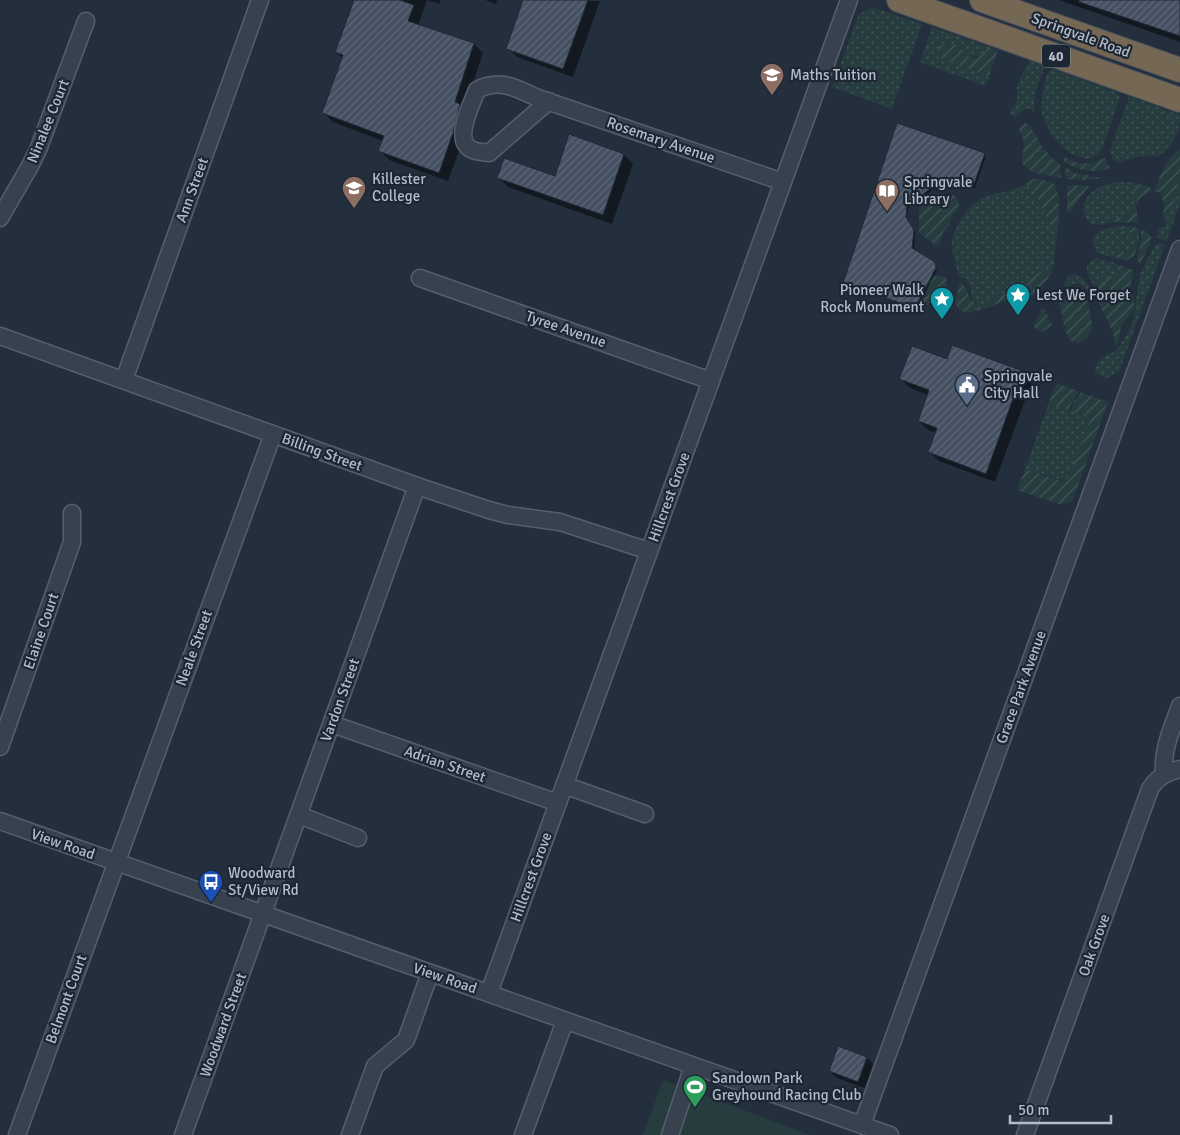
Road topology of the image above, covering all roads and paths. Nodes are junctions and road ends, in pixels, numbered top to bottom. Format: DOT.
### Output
graph roads {
  1 [pos="260,0"];
  2 [pos="850,0"];
  3 [pos="899,0"];
  4 [pos="982,0"];
  5 [pos="1022,7"];
  6 [pos="86,21"];
  7 [pos="1155,62"];
  8 [pos="1180,70"];
  9 [pos="1145,88"];
  10 [pos="543,99"];
  11 [pos="1180,100"];
  12 [pos="783,182"];
  13 [pos="0,218"];
  14 [pos="1180,248"];
  15 [pos="420,278"];
  16 [pos="0,336"];
  17 [pos="124,380"];
  18 [pos="711,380"];
  19 [pos="273,434"];
  20 [pos="417,486"];
  21 [pos="72,513"];
  22 [pos="649,551"];
  23 [pos="1180,706"];
  24 [pos="332,724"];
  25 [pos="0,746"];
  26 [pos="1172,772"];
  27 [pos="564,786"];
  28 [pos="558,803"];
  29 [pos="646,814"];
  30 [pos="299,815"];
  31 [pos="0,821"];
  32 [pos="358,838"];
  33 [pos="115,862"];
  34 [pos="263,915"];
  35 [pos="430,973"];
  36 [pos="489,994"];
  37 [pos="565,1021"];
  38 [pos="693,1066"];
  39 [pos="862,1124"];
  40 [pos="17,1135"];
  41 [pos="183,1135"];
  42 [pos="350,1135"];
  43 [pos="523,1135"];
  44 [pos="670,1135"];
  45 [pos="890,1135"];
  46 [pos="1026,1135"];
  1 -- 17 [label="street, Ann Street"];
  2 -- 12 [label="street, Hillcrest Grove"];
  3 -- 9 [label="highway, Springvale Road / 40"];
  4 -- 5 [label="highway, Springvale Road / 40"];
  5 -- 7 [label="highway, Springvale Road / 40"];
  6 -- 13 [label="street, Ninalee Court"];
  7 -- 8 [label="highway, Springvale Road / 40"];
  7 -- 9 [label="highway"];
  9 -- 11 [label="highway, Springvale Road / 40"];
  10 -- 10 [label="street, Rosemary Avenue"];
  10 -- 12 [label="street, Rosemary Avenue"];
  12 -- 18 [label="street, Hillcrest Grove"];
  14 -- 39 [label="street, Grace Park Avenue"];
  15 -- 18 [label="street, Tyree Avenue"];
  16 -- 17 [label="street, Billing Street"];
  17 -- 19 [label="street, Billing Street"];
  18 -- 22 [label="street, Hillcrest Grove"];
  19 -- 20 [label="street, Billing Street"];
  19 -- 33 [label="street, Neale Street"];
  20 -- 22 [label="street, Billing Street"];
  20 -- 24 [label="street, Vardon Street"];
  21 -- 25 [label="street, Elaine Court"];
  22 -- 27 [label="street, Hillcrest Grove"];
  23 -- 26 [label="street"];
  24 -- 28 [label="street, Adrian Street"];
  24 -- 30 [label="street, Vardon Street"];
  26 -- 46 [label="street, Oak Grove"];
  27 -- 28 [label="street, Hillcrest Grove"];
  27 -- 29 [label="street"];
  28 -- 36 [label="street, Hillcrest Grove"];
  30 -- 32 [label="street"];
  30 -- 34 [label="street, Vardon Street"];
  31 -- 33 [label="street, View Road"];
  33 -- 34 [label="street, View Road"];
  33 -- 40 [label="street, Belmont Court"];
  34 -- 35 [label="street, View Road"];
  34 -- 41 [label="street, Woodward Street"];
  35 -- 36 [label="street, View Road"];
  35 -- 42 [label="street"];
  36 -- 37 [label="street, View Road"];
  37 -- 38 [label="street, View Road"];
  37 -- 43 [label="street"];
  38 -- 39 [label="street, View Road"];
  38 -- 44 [label="street"];
  39 -- 45 [label="street, View Road"];
}
